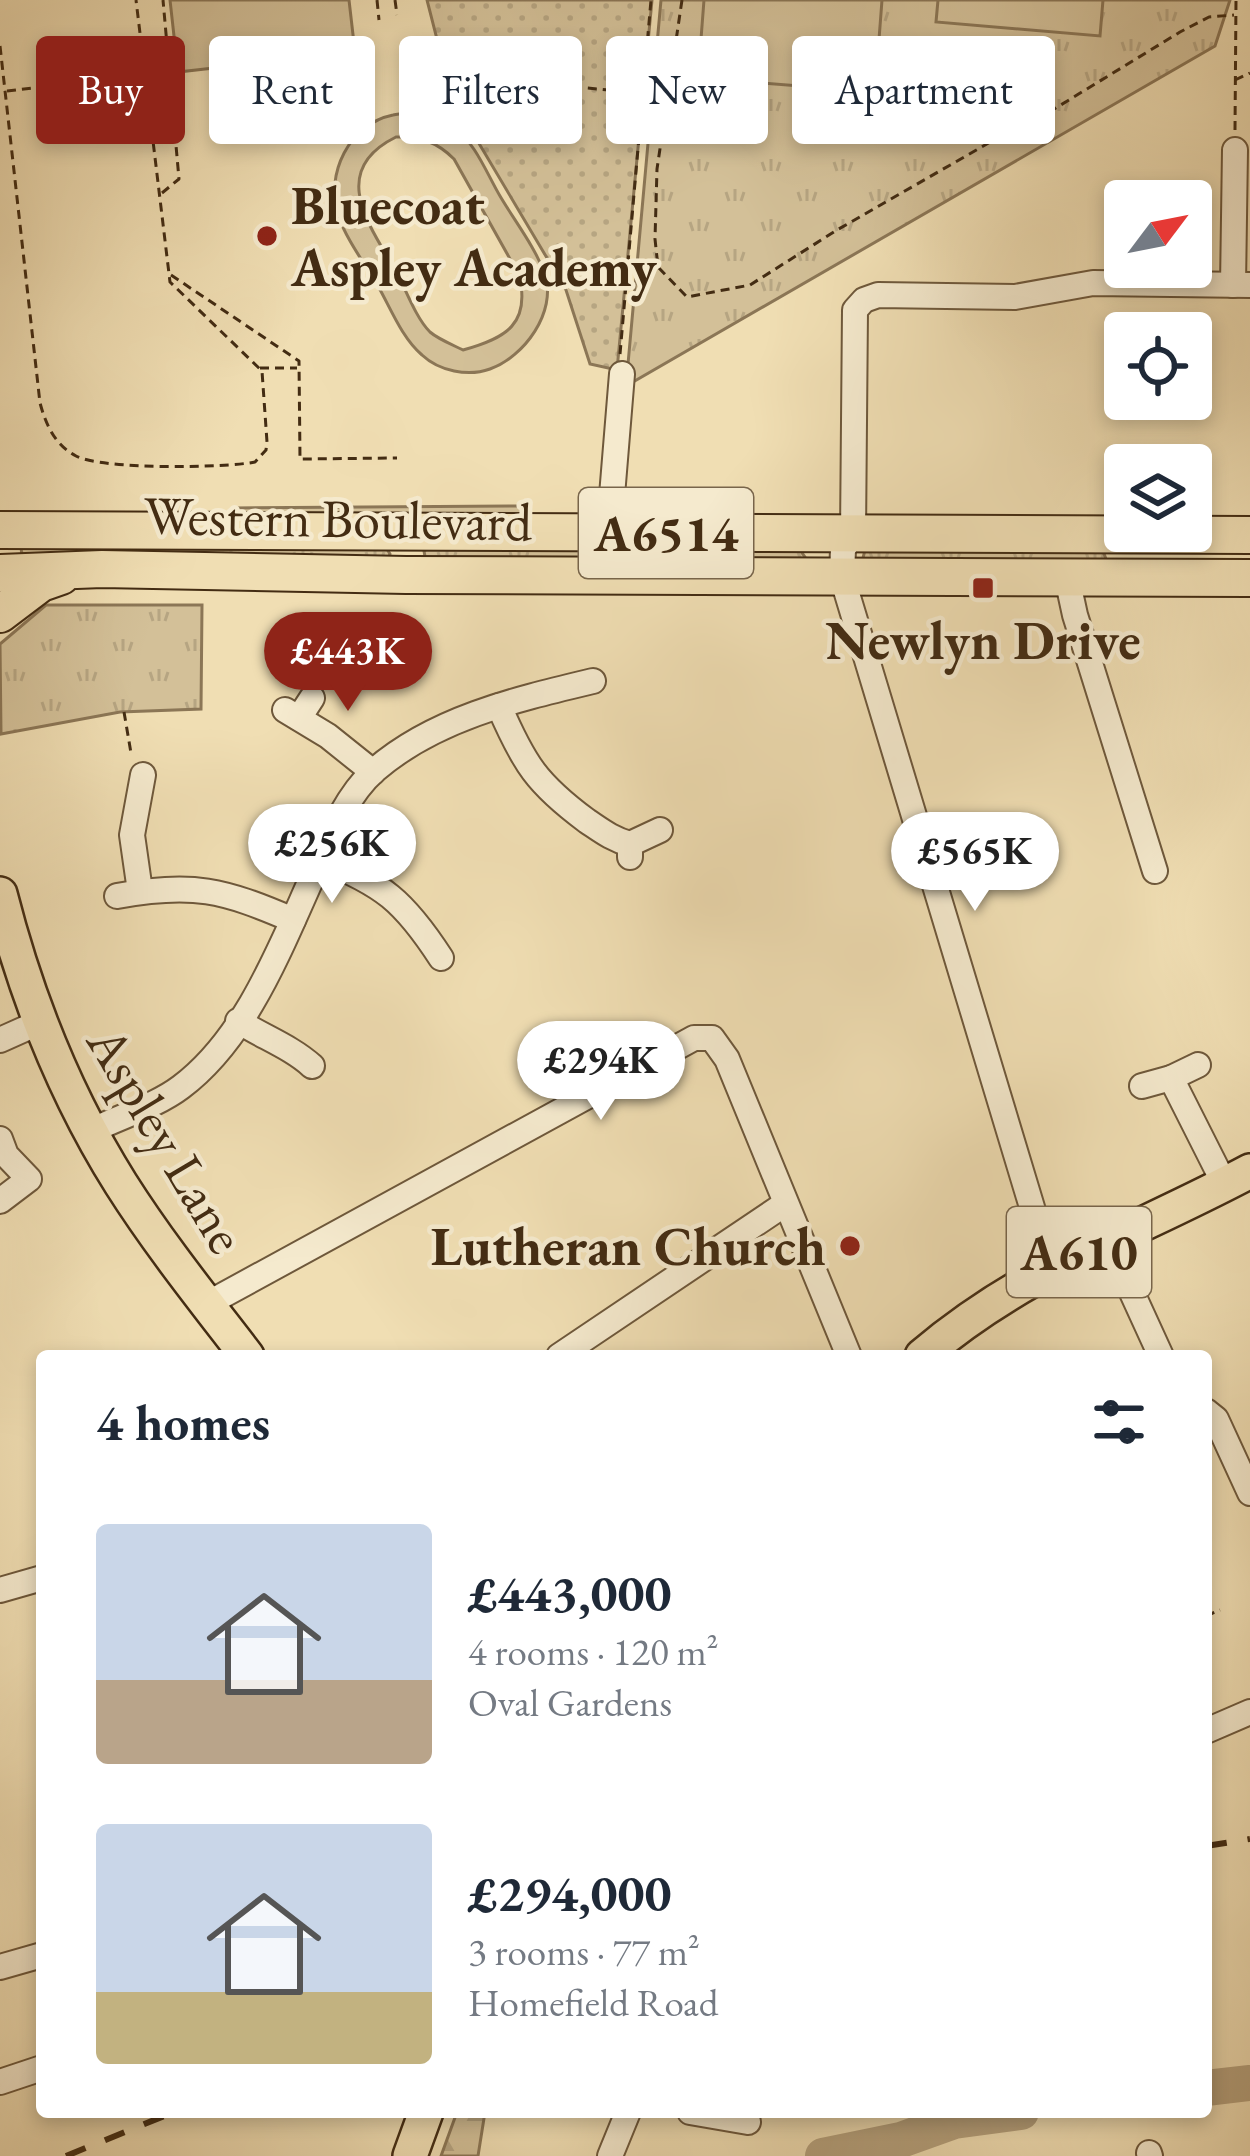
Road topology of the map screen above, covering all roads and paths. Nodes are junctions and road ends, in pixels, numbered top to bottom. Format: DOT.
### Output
graph roads {
  1 [pos="136,0"];
  2 [pos="164,0"];
  3 [pos="377,0"];
  4 [pos="395,0"];
  5 [pos="651,0"];
  6 [pos="682,0"];
  7 [pos="1236,0"];
  8 [pos="397,15"];
  9 [pos="1234,15"];
  10 [pos="380,20"];
  11 [pos="142,36"];
  12 [pos="648,36"];
  13 [pos="0,46"];
  14 [pos="1250,73"];
  15 [pos="1234,81"];
  16 [pos="36,88"];
  17 [pos="5,92"];
  18 [pos="10,140"];
  19 [pos="0,141"];
  20 [pos="156,144"];
  21 [pos="639,144"];
  22 [pos="1235,150"];
  23 [pos="161,194"];
  24 [pos="170,274"];
  25 [pos="1242,285"];
  26 [pos="260,368"];
  27 [pos="299,368"];
  28 [pos="26,373"];
  29 [pos="622,374"];
  30 [pos="38,381"];
  31 [pos="397,458"];
  32 [pos="0,530"];
  33 [pos="406,531"];
  34 [pos="609,532"];
  35 [pos="853,534"];
  36 [pos="1104,534"];
  37 [pos="1212,535"];
  38 [pos="1250,535"];
  39 [pos="1120,552"];
  40 [pos="75,570"];
  41 [pos="0,573"];
  42 [pos="406,574"];
  43 [pos="842,577"];
  44 [pos="1067,578"];
  45 [pos="1120,578"];
  46 [pos="1250,578"];
  47 [pos="0,614"];
  48 [pos="593,681"];
  49 [pos="500,706"];
  50 [pos="299,709"];
  51 [pos="124,712"];
  52 [pos="373,772"];
  53 [pos="148,793"];
  54 [pos="660,830"];
  55 [pos="320,859"];
  56 [pos="1154,871"];
  57 [pos="0,894"];
  58 [pos="293,920"];
  59 [pos="439,943"];
  60 [pos="238,1021"];
  61 [pos="38,1023"];
  62 [pos="0,1040"];
  63 [pos="1198,1065"];
  64 [pos="312,1066"];
  65 [pos="1171,1078"];
  66 [pos="1142,1086"];
  67 [pos="91,1131"];
  68 [pos="0,1139"];
  69 [pos="1238,1178"];
  70 [pos="0,1201"];
  71 [pos="785,1204"];
  72 [pos="1107,1238"];
  73 [pos="1050,1267"];
  74 [pos="207,1304"];
  75 [pos="242,1350"];
  76 [pos="568,1350"];
  77 [pos="846,1350"];
  78 [pos="929,1350"];
  79 [pos="1158,1350"];
  80 [pos="1212,1416"];
  81 [pos="1250,1493"];
  82 [pos="36,1580"];
  83 [pos="0,1590"];
  84 [pos="1220,1610"];
  85 [pos="1212,1613"];
  86 [pos="1250,1712"];
  87 [pos="1212,1728"];
  88 [pos="36,1957"];
  89 [pos="0,1967"];
  90 [pos="36,2070"];
  91 [pos="0,2082"];
  92 [pos="424,2118"];
  93 [pos="626,2118"];
  94 [pos="725,2118"];
  95 [pos="748,2122"];
  96 [pos="410,2156"];
  97 [pos="610,2156"];
  1 -- 11 [label="path"];
  2 -- 23 [label="path"];
  3 -- 10 [label="path"];
  4 -- 8 [label="path"];
  5 -- 12 [label="path"];
  6 -- 9 [label="path"];
  7 -- 9 [label="path"];
  9 -- 15 [label="path"];
  13 -- 17 [label="path"];
  14 -- 15 [label="path"];
  15 -- 22 [label="path"];
  16 -- 17 [label="path"];
  17 -- 18 [label="path"];
  18 -- 19 [label="path"];
  18 -- 30 [label="path"];
  20 -- 23 [label="path"];
  21 -- 29 [label="path"];
  22 -- 25 [label="street"];
  23 -- 24 [label="path"];
  24 -- 26 [label="path"];
  24 -- 27 [label="path"];
  25 -- 35 [label="street"];
  26 -- 27 [label="path"];
  26 -- 30 [label="path"];
  27 -- 31 [label="path"];
  28 -- 30 [label="path"];
  29 -- 34 [label="street"];
  32 -- 33 [label="highway, Western Boulevard / A6514"];
  33 -- 34 [label="highway, Western Boulevard / A6514"];
  33 -- 42 [label="street"];
  34 -- 35 [label="highway, Western Boulevard / A6514"];
  35 -- 36 [label="highway, Western Boulevard / A6514"];
  35 -- 43 [label="street"];
  37 -- 38 [label="highway, Western Boulevard / A6514"];
  39 -- 45 [label="highway"];
  40 -- 41 [label="highway, Western Boulevard / A6514"];
  40 -- 42 [label="highway, Western Boulevard / A6514"];
  40 -- 47 [label="highway"];
  42 -- 43 [label="highway, Western Boulevard / A6514"];
  43 -- 44 [label="highway, Western Boulevard / A6514"];
  43 -- 73 [label="street"];
  44 -- 45 [label="highway, Western Boulevard / A6514"];
  44 -- 56 [label="street"];
  45 -- 46 [label="highway, Western Boulevard / A6514"];
  48 -- 49 [label="street"];
  49 -- 52 [label="street"];
  49 -- 54 [label="street"];
  50 -- 52 [label="street"];
  51 -- 53 [label="path"];
  52 -- 55 [label="street"];
  53 -- 58 [label="street"];
  55 -- 58 [label="street"];
  55 -- 59 [label="street"];
  57 -- 61 [label="main road, Aspley Lane"];
  58 -- 60 [label="street"];
  60 -- 64 [label="street"];
  60 -- 67 [label="street"];
  61 -- 62 [label="street"];
  61 -- 67 [label="main road, Aspley Lane"];
  63 -- 65 [label="street"];
  65 -- 66 [label="street"];
  65 -- 69 [label="street"];
  67 -- 74 [label="main road, Aspley Lane"];
  68 -- 70 [label="street"];
  69 -- 72 [label="main road, A610"];
  71 -- 74 [label="street"];
  71 -- 76 [label="street"];
  71 -- 77 [label="street"];
  72 -- 73 [label="main road, A610"];
  72 -- 79 [label="street"];
  73 -- 78 [label="main road, A610"];
  74 -- 75 [label="main road, Aspley Lane"];
  80 -- 81 [label="street"];
  82 -- 83 [label="street"];
  84 -- 85 [label="path"];
  86 -- 87 [label="street"];
  88 -- 89 [label="street"];
  90 -- 91 [label="street"];
  92 -- 96 [label="main road"];
  93 -- 97 [label="street"];
  94 -- 95 [label="street"];
}
